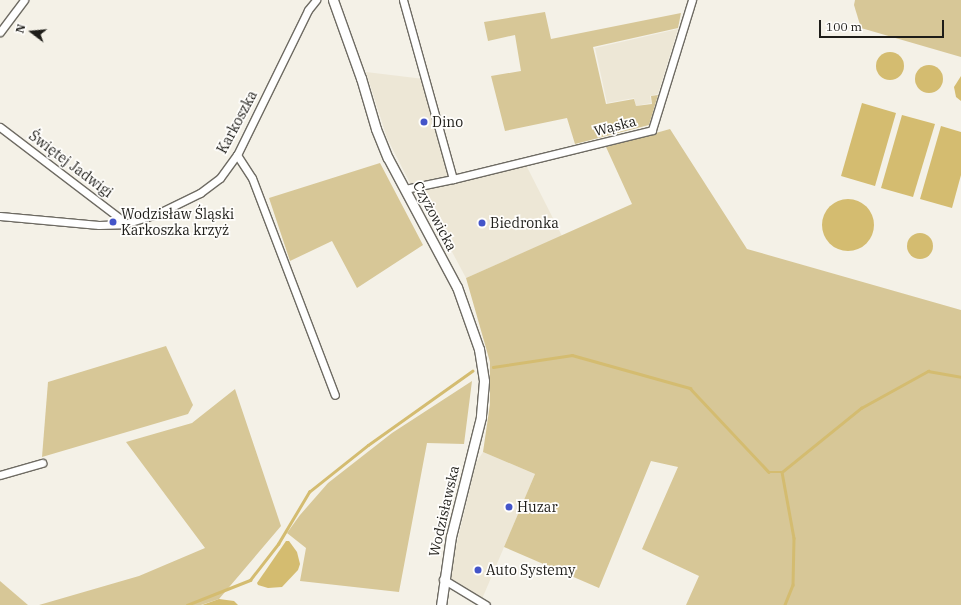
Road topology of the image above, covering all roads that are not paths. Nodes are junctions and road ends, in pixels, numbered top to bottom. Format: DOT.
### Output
graph roads {
  1 [pos="24,0"];
  2 [pos="316,0"];
  3 [pos="333,0"];
  4 [pos="403,0"];
  5 [pos="692,0"];
  6 [pos="0,32"];
  7 [pos="0,127"];
  8 [pos="237,155"];
  9 [pos="453,179"];
  10 [pos="405,189"];
  11 [pos="0,216"];
  12 [pos="124,224"];
  13 [pos="335,395"];
  14 [pos="473,449"];
  15 [pos="42,463"];
  16 [pos="0,476"];
  17 [pos="444,580"];
  18 [pos="441,605"];
  19 [pos="486,605"];
  1 -- 6 [label="street"];
  2 -- 8 [label="street, Karkoszka"];
  3 -- 10 [label="street, Czyżowicka"];
  4 -- 9 [label="street"];
  5 -- 9 [label="street, Wąska"];
  7 -- 12 [label="street, Świętej Jadwigi"];
  8 -- 12 [label="street, Karkoszka"];
  8 -- 13 [label="street"];
  9 -- 10 [label="street, Wąska"];
  10 -- 14 [label="street, Czyżowicka"];
  11 -- 12 [label="street, Karkoszka"];
  14 -- 17 [label="street, Wodzisławska"];
  15 -- 16 [label="street"];
  17 -- 18 [label="street, Wodzisławska"];
  17 -- 19 [label="street"];
}
